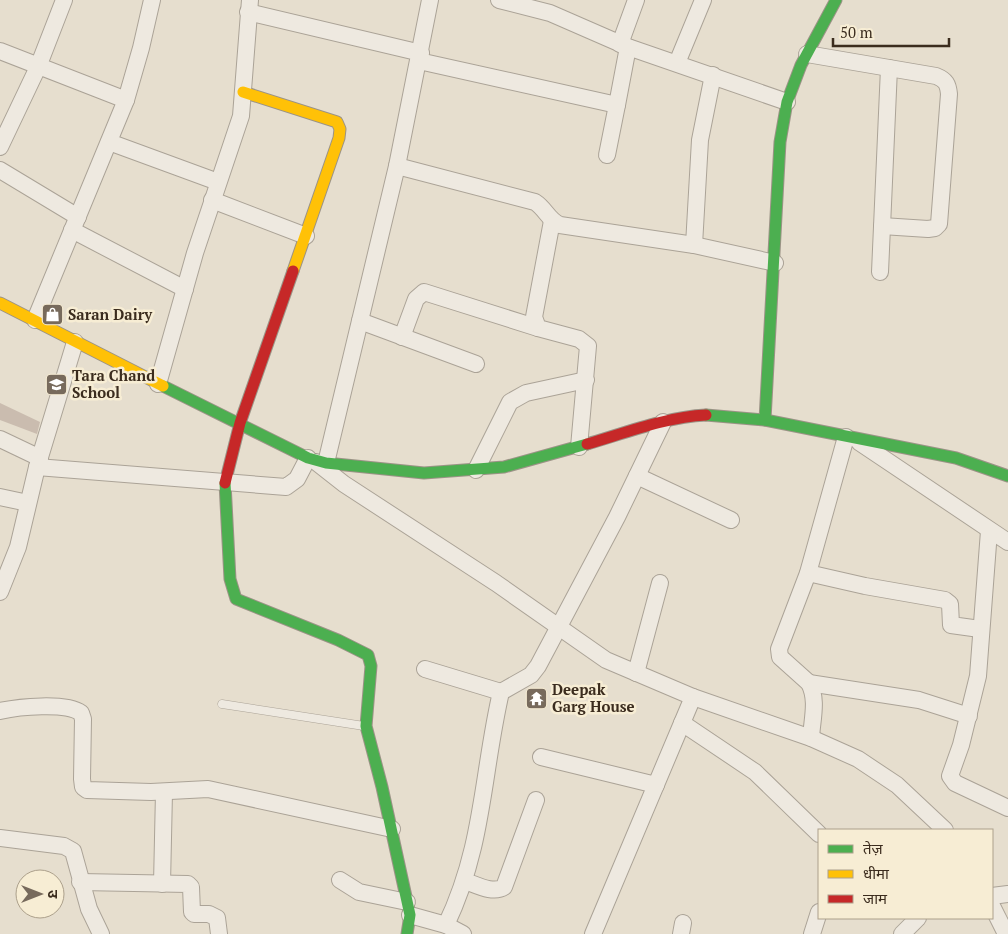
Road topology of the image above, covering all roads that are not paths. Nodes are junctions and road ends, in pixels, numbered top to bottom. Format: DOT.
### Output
graph roads {
  1 [pos="64,0"];
  2 [pos="152,0"];
  3 [pos="430,0"];
  4 [pos="499,0"];
  5 [pos="636,0"];
  6 [pos="703,0"];
  7 [pos="836,0"];
  8 [pos="249,6"];
  9 [pos="551,7"];
  10 [pos="624,45"];
  11 [pos="0,52"];
  12 [pos="807,54"];
  13 [pos="420,57"];
  14 [pos="677,63"];
  15 [pos="38,67"];
  16 [pos="889,68"];
  17 [pos="713,75"];
  18 [pos="243,92"];
  19 [pos="126,100"];
  20 [pos="787,102"];
  21 [pos="617,105"];
  22 [pos="109,142"];
  23 [pos="0,147"];
  24 [pos="607,155"];
  25 [pos="397,166"];
  26 [pos="0,170"];
  27 [pos="218,182"];
  28 [pos="212,200"];
  29 [pos="552,221"];
  30 [pos="75,223"];
  31 [pos="882,226"];
  32 [pos="306,236"];
  33 [pos="694,245"];
  34 [pos="775,263"];
  35 [pos="880,272"];
  36 [pos="185,288"];
  37 [pos="0,303"];
  38 [pos="35,320"];
  39 [pos="360,322"];
  40 [pos="538,328"];
  41 [pos="402,337"];
  42 [pos="75,342"];
  43 [pos="476,364"];
  44 [pos="586,380"];
  45 [pos="158,384"];
  46 [pos="765,420"];
  47 [pos="664,422"];
  48 [pos="240,423"];
  49 [pos="851,438"];
  50 [pos="0,439"];
  51 [pos="579,447"];
  52 [pos="316,461"];
  53 [pos="38,462"];
  54 [pos="476,470"];
  55 [pos="637,476"];
  56 [pos="1008,476"];
  57 [pos="225,483"];
  58 [pos="0,497"];
  59 [pos="28,503"];
  60 [pos="730,520"];
  61 [pos="989,531"];
  62 [pos="1008,542"];
  63 [pos="808,573"];
  64 [pos="660,583"];
  65 [pos="0,592"];
  66 [pos="560,628"];
  67 [pos="980,629"];
  68 [pos="425,669"];
  69 [pos="636,673"];
  70 [pos="809,683"];
  71 [pos="501,692"];
  72 [pos="693,697"];
  73 [pos="222,704"];
  74 [pos="0,711"];
  75 [pos="968,716"];
  76 [pos="682,723"];
  77 [pos="366,726"];
  78 [pos="810,738"];
  79 [pos="541,757"];
  80 [pos="656,785"];
  81 [pos="164,792"];
  82 [pos="536,800"];
  83 [pos="1008,808"];
  84 [pos="392,829"];
  85 [pos="944,829"];
  86 [pos="818,833"];
  87 [pos="0,838"];
  88 [pos="340,880"];
  89 [pos="465,881"];
  90 [pos="80,882"];
  91 [pos="162,884"];
  92 [pos="1008,894"];
  93 [pos="993,896"];
  94 [pos="409,908"];
  95 [pos="993,908"];
  96 [pos="818,915"];
  97 [pos="917,919"];
  98 [pos="446,925"];
  99 [pos="101,934"];
  100 [pos="219,934"];
  101 [pos="407,934"];
  102 [pos="463,934"];
  103 [pos="593,934"];
  104 [pos="812,934"];
  105 [pos="902,934"];
  106 [pos="1006,934"];
  1 -- 15 [label="street"];
  2 -- 19 [label="street"];
  3 -- 13 [label="street"];
  4 -- 9 [label="street"];
  5 -- 10 [label="street"];
  6 -- 14 [label="street"];
  7 -- 12 [label="street"];
  8 -- 13 [label="street"];
  8 -- 18 [label="street"];
  9 -- 10 [label="street"];
  10 -- 14 [label="street"];
  10 -- 21 [label="street"];
  11 -- 15 [label="street"];
  12 -- 16 [label="street"];
  12 -- 20 [label="street"];
  13 -- 21 [label="street"];
  13 -- 25 [label="street"];
  14 -- 17 [label="street"];
  15 -- 19 [label="street"];
  15 -- 23 [label="street"];
  16 -- 31 [label="street"];
  16 -- 31 [label="street"];
  17 -- 20 [label="street"];
  17 -- 33 [label="street"];
  18 -- 27 [label="street"];
  18 -- 32 [label="street"];
  19 -- 22 [label="street"];
  20 -- 34 [label="street"];
  21 -- 24 [label="street"];
  22 -- 27 [label="street"];
  22 -- 30 [label="street"];
  25 -- 29 [label="street"];
  25 -- 39 [label="street"];
  26 -- 30 [label="street"];
  27 -- 28 [label="street"];
  28 -- 32 [label="street"];
  28 -- 36 [label="street"];
  29 -- 33 [label="street"];
  29 -- 40 [label="street"];
  30 -- 36 [label="street"];
  30 -- 38 [label="street"];
  31 -- 35 [label="street"];
  32 -- 48 [label="street"];
  33 -- 34 [label="street"];
  34 -- 46 [label="street"];
  36 -- 45 [label="street"];
  37 -- 38 [label="street"];
  38 -- 42 [label="street"];
  39 -- 41 [label="street"];
  39 -- 52 [label="street"];
  40 -- 41 [label="street"];
  40 -- 44 [label="street"];
  41 -- 43 [label="street"];
  42 -- 45 [label="street"];
  42 -- 53 [label="street"];
  44 -- 51 [label="street"];
  44 -- 54 [label="street"];
  45 -- 48 [label="street"];
  46 -- 47 [label="street"];
  46 -- 49 [label="street"];
  47 -- 51 [label="street"];
  47 -- 55 [label="street"];
  48 -- 52 [label="street"];
  48 -- 57 [label="street"];
  49 -- 56 [label="street"];
  49 -- 61 [label="street"];
  49 -- 63 [label="street"];
  50 -- 53 [label="street"];
  51 -- 54 [label="street"];
  52 -- 54 [label="street"];
  52 -- 57 [label="street"];
  52 -- 66 [label="street"];
  53 -- 57 [label="street"];
  53 -- 59 [label="street"];
  55 -- 60 [label="street"];
  55 -- 66 [label="street"];
  57 -- 77 [label="street"];
  58 -- 59 [label="street"];
  59 -- 65 [label="street"];
  61 -- 62 [label="street"];
  61 -- 67 [label="street"];
  63 -- 67 [label="street"];
  63 -- 70 [label="street"];
  64 -- 69 [label="street"];
  66 -- 69 [label="street"];
  66 -- 71 [label="street"];
  67 -- 75 [label="street"];
  68 -- 71 [label="street"];
  69 -- 72 [label="street"];
  70 -- 75 [label="street"];
  70 -- 78 [label="street"];
  71 -- 89 [label="street"];
  72 -- 76 [label="street"];
  72 -- 78 [label="street"];
  73 -- 77 [label="lane"];
  74 -- 81 [label="street"];
  75 -- 83 [label="street"];
  76 -- 80 [label="street"];
  76 -- 86 [label="street"];
  77 -- 84 [label="street"];
  78 -- 85 [label="street"];
  79 -- 80 [label="street"];
  80 -- 103 [label="street"];
  81 -- 84 [label="street"];
  81 -- 91 [label="street"];
  82 -- 89 [label="street"];
  84 -- 94 [label="street"];
  87 -- 90 [label="street"];
  88 -- 94 [label="street"];
  89 -- 98 [label="street"];
  90 -- 91 [label="street"];
  90 -- 99 [label="street"];
  91 -- 100 [label="street"];
  92 -- 93 [label="street"];
  94 -- 98 [label="street"];
  94 -- 101 [label="street"];
  95 -- 106 [label="street"];
  96 -- 104 [label="street"];
  97 -- 105 [label="street"];
  98 -- 102 [label="street"];
}
